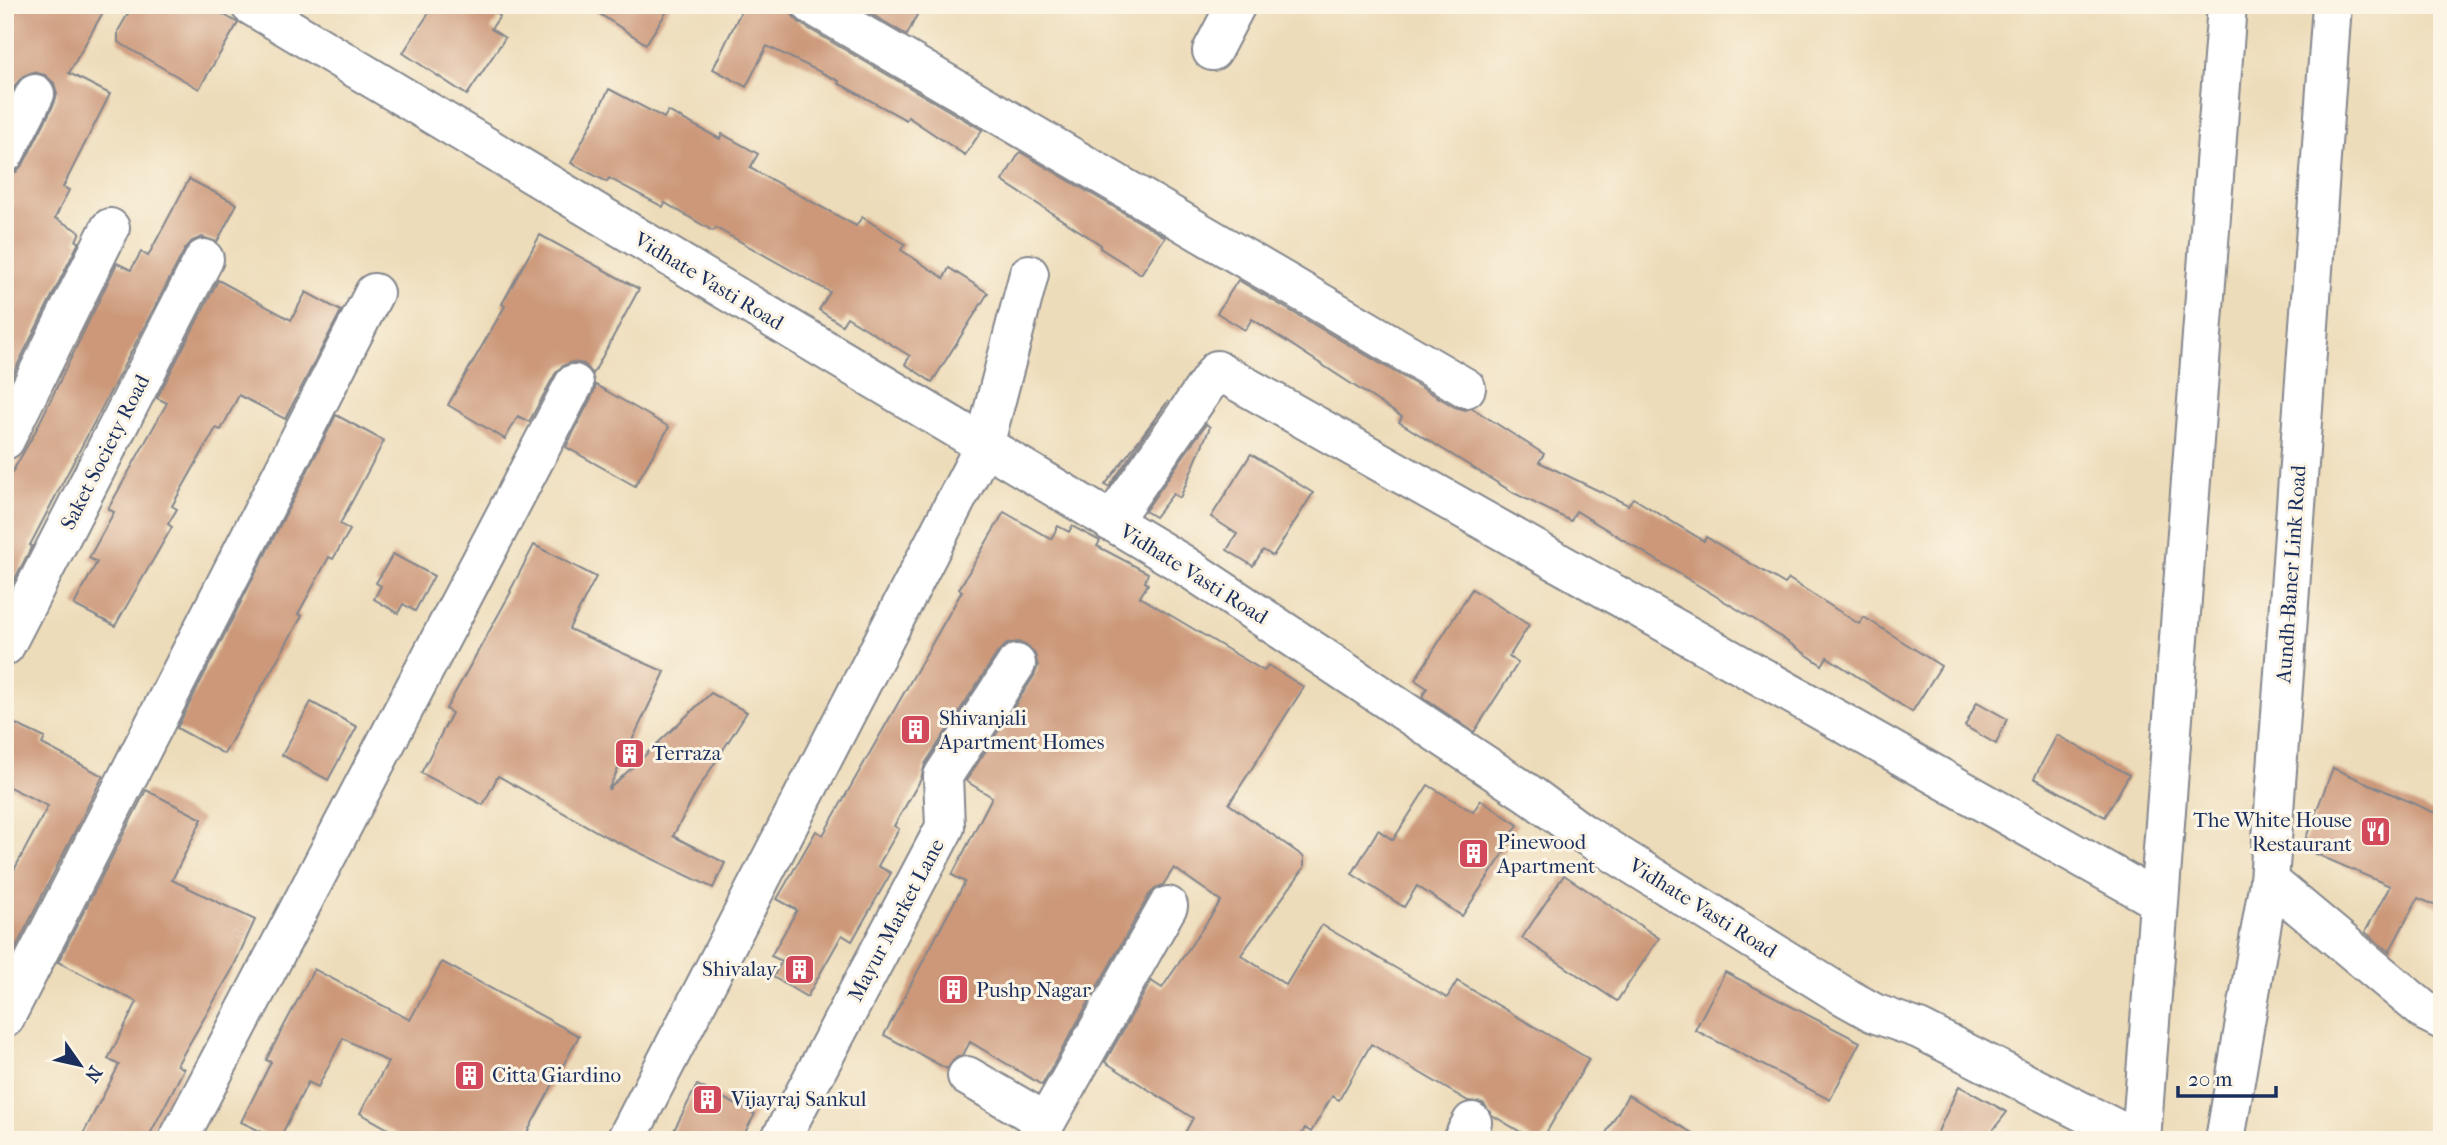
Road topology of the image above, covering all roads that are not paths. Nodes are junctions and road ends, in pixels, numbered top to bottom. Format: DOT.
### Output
graph roads {
  1 [pos="250,5"];
  2 [pos="812,5"];
  3 [pos="1236,5"];
  4 [pos="2227,5"];
  5 [pos="2332,5"];
  6 [pos="1212,51"];
  7 [pos="35,94"];
  8 [pos="5,153"];
  9 [pos="110,228"];
  10 [pos="204,259"];
  11 [pos="1029,274"];
  12 [pos="374,293"];
  13 [pos="574,384"];
  14 [pos="1466,388"];
  15 [pos="5,440"];
  16 [pos="984,446"];
  17 [pos="1111,522"];
  18 [pos="5,646"];
  19 [pos="1016,664"];
  20 [pos="2269,881"];
  21 [pos="2158,901"];
  22 [pos="1168,906"];
  23 [pos="5,1018"];
  24 [pos="2442,1020"];
  25 [pos="967,1076"];
  26 [pos="1041,1131"];
  27 [pos="178,1140"];
  28 [pos="626,1140"];
  29 [pos="780,1140"];
  30 [pos="2140,1140"];
  31 [pos="2225,1140"];
  1 -- 16 [label="street, Vidhate Vasti Road"];
  2 -- 14 [label="street"];
  3 -- 6 [label="street"];
  4 -- 21 [label="street"];
  5 -- 20 [label="street, Aundh-Baner Link Road"];
  7 -- 8 [label="street"];
  9 -- 15 [label="street"];
  10 -- 18 [label="street, Saket Society Road"];
  11 -- 16 [label="street"];
  12 -- 23 [label="street"];
  13 -- 27 [label="street"];
  16 -- 17 [label="street, Vidhate Vasti Road"];
  16 -- 28 [label="street"];
  17 -- 21 [label="street"];
  17 -- 30 [label="street, Vidhate Vasti Road"];
  19 -- 29 [label="street, Mayur Market Lane"];
  20 -- 24 [label="street"];
  20 -- 31 [label="street, Aundh-Baner Link Road"];
  21 -- 30 [label="street"];
  22 -- 26 [label="street"];
  25 -- 26 [label="street"];
}
